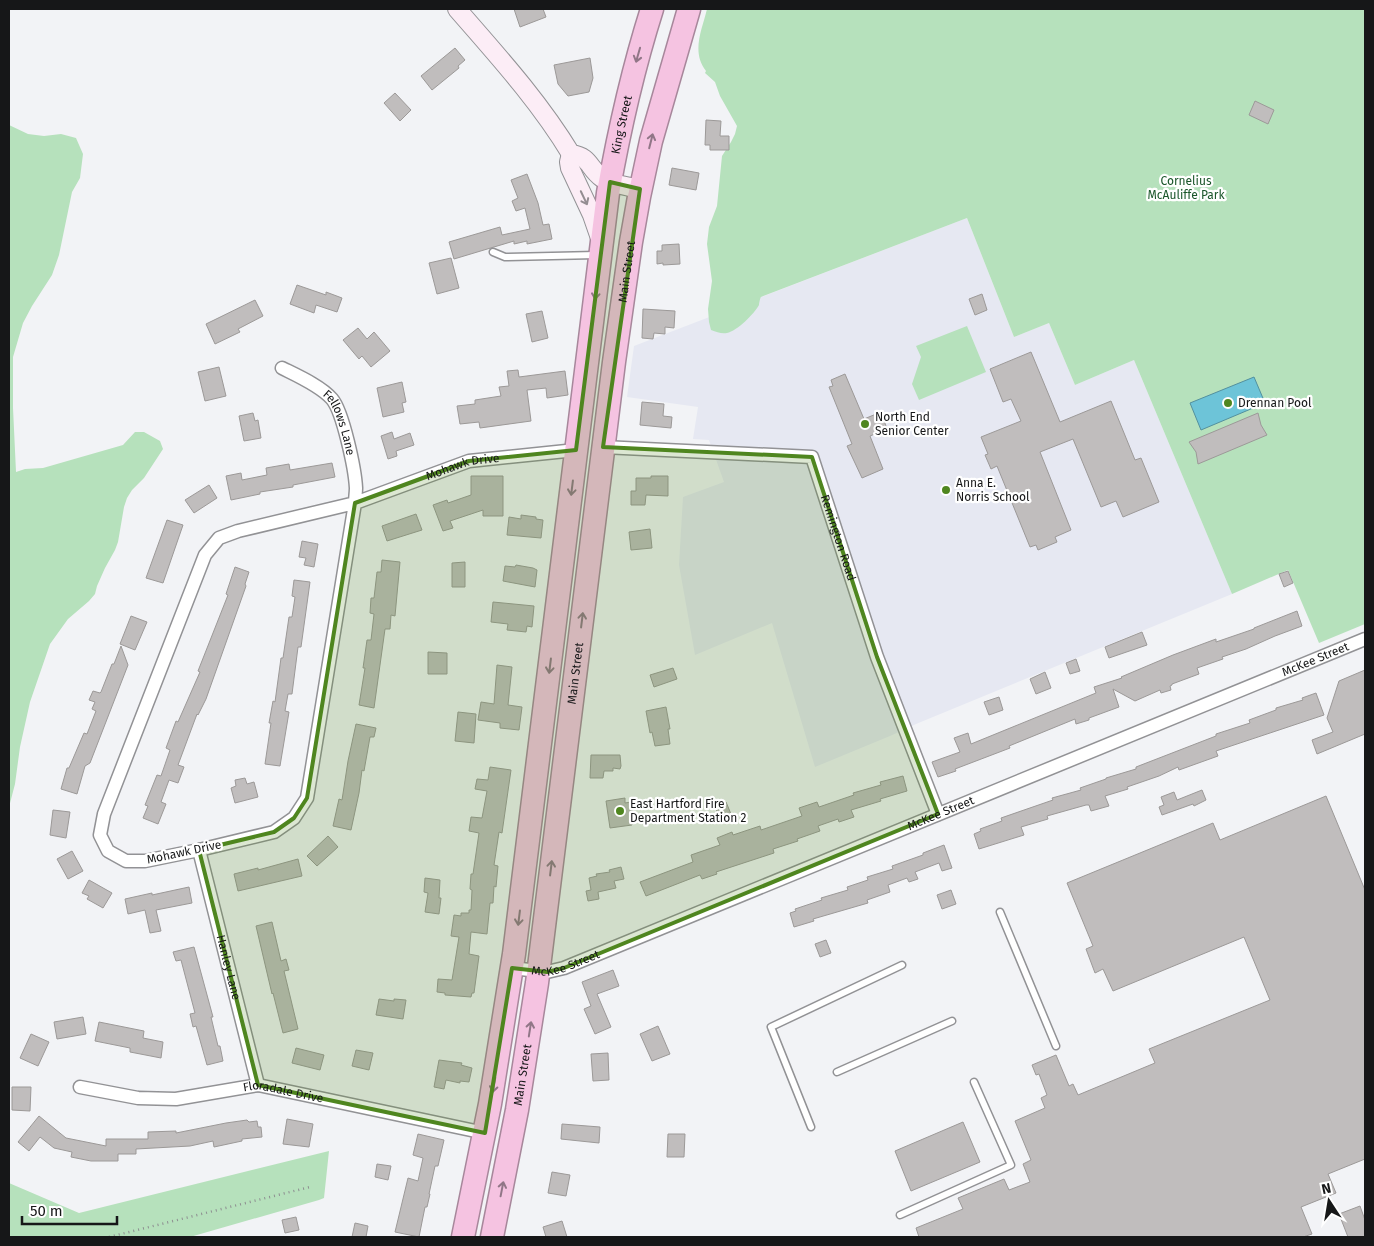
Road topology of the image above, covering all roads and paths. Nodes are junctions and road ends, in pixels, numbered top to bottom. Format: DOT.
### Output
graph roads {
  1 [pos="457,9"];
  2 [pos="652,9"];
  3 [pos="689,9"];
  4 [pos="572,154"];
  5 [pos="610,182"];
  6 [pos="640,189"];
  7 [pos="601,249"];
  8 [pos="493,252"];
  9 [pos="282,368"];
  10 [pos="603,447"];
  11 [pos="576,450"];
  12 [pos="355,503"];
  13 [pos="1365,639"];
  14 [pos="938,814"];
  15 [pos="531,819"];
  16 [pos="557,822"];
  17 [pos="199,850"];
  18 [pos="1000,912"];
  19 [pos="902,965"];
  20 [pos="512,968"];
  21 [pos="538,971"];
  22 [pos="952,1021"];
  23 [pos="1056,1046"];
  24 [pos="837,1072"];
  25 [pos="974,1082"];
  26 [pos="258,1085"];
  27 [pos="80,1087"];
  28 [pos="811,1127"];
  29 [pos="485,1134"];
  30 [pos="310,1187"];
  31 [pos="900,1215"];
  32 [pos="109,1237"];
  33 [pos="463,1237"];
  34 [pos="492,1237"];
  1 -- 4 [label="street, Main Street"];
  2 -- 5 [label="highway, King Street, one-way"];
  6 -- 3 [label="highway, one-way"];
  4 -- 5 [label="street, Main Street"];
  4 -- 7 [label="street, Main Street, one-way"];
  5 -- 6 [label="street, Main Street"];
  5 -- 7 [label="highway, King Street"];
  6 -- 10 [label="highway, Main Street"];
  7 -- 8 [label="lane"];
  7 -- 11 [label="highway, Main Street, one-way"];
  9 -- 12 [label="street, Fellows Lane"];
  10 -- 14 [label="street, Remington Road"];
  16 -- 10 [label="highway, Main Street, one-way"];
  11 -- 12 [label="street, Mohawk Drive"];
  11 -- 15 [label="highway, Main Street, one-way"];
  12 -- 17 [label="street, Mohawk Drive"];
  12 -- 17 [label="street, Mohawk Drive"];
  13 -- 14 [label="street, McKee Street"];
  14 -- 21 [label="street, McKee Street"];
  15 -- 16 [label="highway"];
  15 -- 20 [label="highway, Main Street, one-way"];
  21 -- 16 [label="highway, Main Street, one-way"];
  17 -- 26 [label="street, Hanley Lane"];
  18 -- 23 [label="lane"];
  19 -- 28 [label="lane"];
  20 -- 21 [label="street, McKee Street"];
  20 -- 29 [label="highway, Main Street, one-way"];
  34 -- 21 [label="highway, Main Street, one-way"];
  22 -- 24 [label="lane"];
  25 -- 31 [label="lane"];
  26 -- 27 [label="street, Floradale Drive"];
  26 -- 29 [label="street, Floradale Drive"];
  29 -- 33 [label="highway, Main Street"];
  30 -- 32 [label="path"];
}
